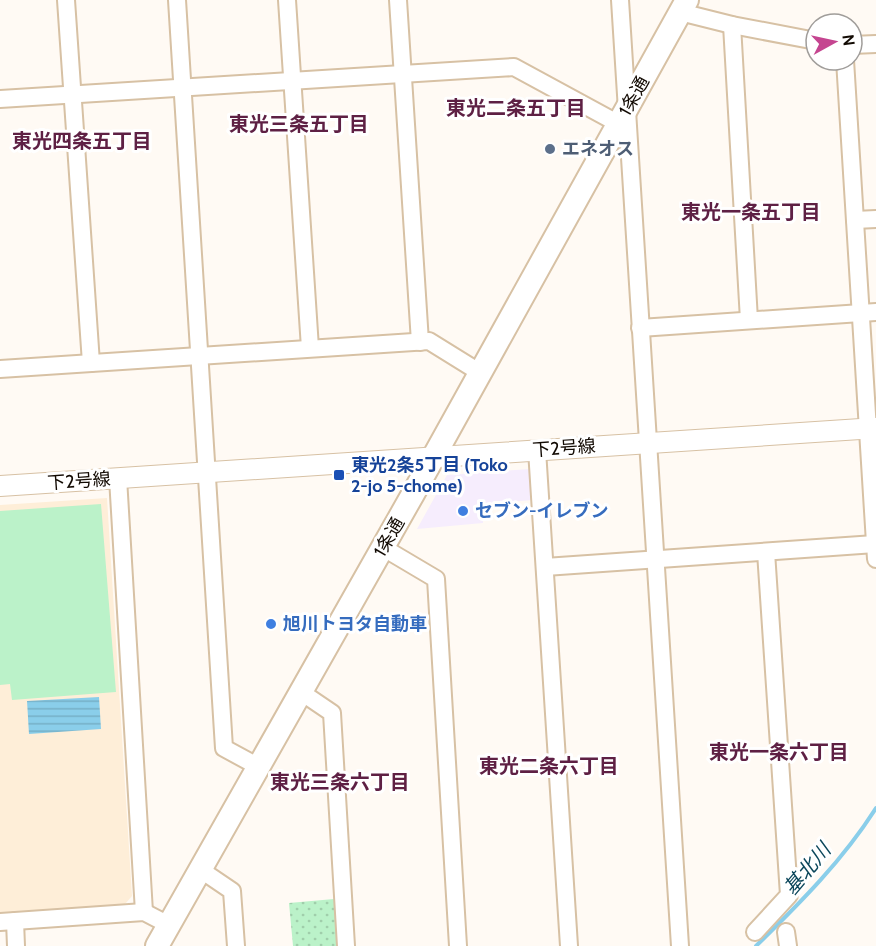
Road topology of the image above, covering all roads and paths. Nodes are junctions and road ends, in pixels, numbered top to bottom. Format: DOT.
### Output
graph roads {
  1 [pos="66,0"];
  2 [pos="177,0"];
  3 [pos="287,0"];
  4 [pos="398,0"];
  5 [pos="620,0"];
  6 [pos="684,6"];
  7 [pos="732,25"];
  8 [pos="804,39"];
  9 [pos="846,72"];
  10 [pos="403,73"];
  11 [pos="292,81"];
  12 [pos="182,88"];
  13 [pos="72,95"];
  14 [pos="0,99"];
  15 [pos="623,115"];
  16 [pos="876,219"];
  17 [pos="855,220"];
  18 [pos="869,312"];
  19 [pos="749,320"];
  20 [pos="640,328"];
  21 [pos="420,342"];
  22 [pos="310,348"];
  23 [pos="200,355"];
  24 [pos="91,363"];
  25 [pos="0,369"];
  26 [pos="479,372"];
  27 [pos="872,428"];
  28 [pos="648,443"];
  29 [pos="537,450"];
  30 [pos="434,456"];
  31 [pos="206,472"];
  32 [pos="118,478"];
  33 [pos="0,486"];
  34 [pos="382,547"];
  35 [pos="876,551"];
  36 [pos="766,552"];
  37 [pos="655,560"];
  38 [pos="545,567"];
  39 [pos="301,692"];
  40 [pos="259,767"];
  41 [pos="201,870"];
  42 [pos="144,912"];
  43 [pos="7,921"];
  44 [pos="169,925"];
  45 [pos="755,932"];
  46 [pos="16,946"];
  47 [pos="157,946"];
  48 [pos="236,946"];
  49 [pos="346,946"];
  50 [pos="458,946"];
  51 [pos="569,946"];
  52 [pos="680,946"];
  1 -- 13 [label="street"];
  2 -- 12 [label="street"];
  3 -- 11 [label="street"];
  4 -- 10 [label="street"];
  5 -- 15 [label="street"];
  6 -- 7 [label="street"];
  6 -- 15 [label="main road, 1条通"];
  7 -- 8 [label="street"];
  7 -- 19 [label="street"];
  9 -- 17 [label="street"];
  10 -- 11 [label="street"];
  10 -- 15 [label="street"];
  10 -- 21 [label="street"];
  11 -- 12 [label="street"];
  11 -- 22 [label="street"];
  12 -- 13 [label="street"];
  12 -- 23 [label="street"];
  13 -- 14 [label="street"];
  13 -- 24 [label="street"];
  15 -- 20 [label="street"];
  15 -- 26 [label="main road, 1条通"];
  16 -- 17 [label="street"];
  17 -- 18 [label="street"];
  18 -- 19 [label="street"];
  18 -- 27 [label="street"];
  19 -- 20 [label="street"];
  20 -- 28 [label="street"];
  21 -- 22 [label="street"];
  21 -- 26 [label="street"];
  22 -- 23 [label="street"];
  23 -- 24 [label="street"];
  23 -- 31 [label="street"];
  24 -- 25 [label="street"];
  26 -- 30 [label="main road, 1条通"];
  27 -- 28 [label="street, 下2号線"];
  27 -- 35 [label="street"];
  28 -- 29 [label="street, 下2号線"];
  28 -- 37 [label="street"];
  29 -- 30 [label="street, 下2号線"];
  29 -- 38 [label="street"];
  30 -- 31 [label="street, 下2号線"];
  30 -- 34 [label="main road, 1条通"];
  31 -- 32 [label="street, 下2号線"];
  31 -- 40 [label="street"];
  32 -- 33 [label="street, 下2号線"];
  32 -- 42 [label="street"];
  34 -- 39 [label="main road, 1条通"];
  34 -- 50 [label="street"];
  35 -- 36 [label="street"];
  36 -- 37 [label="street"];
  36 -- 45 [label="street"];
  37 -- 38 [label="street"];
  37 -- 52 [label="street"];
  38 -- 51 [label="street"];
  39 -- 40 [label="main road, 1条通"];
  39 -- 49 [label="street"];
  40 -- 41 [label="main road, 1条通"];
  41 -- 44 [label="main road, 1条通"];
  41 -- 48 [label="street"];
  42 -- 43 [label="street"];
  42 -- 44 [label="street"];
  43 -- 46 [label="street"];
  44 -- 47 [label="main road, 1条通"];
}
